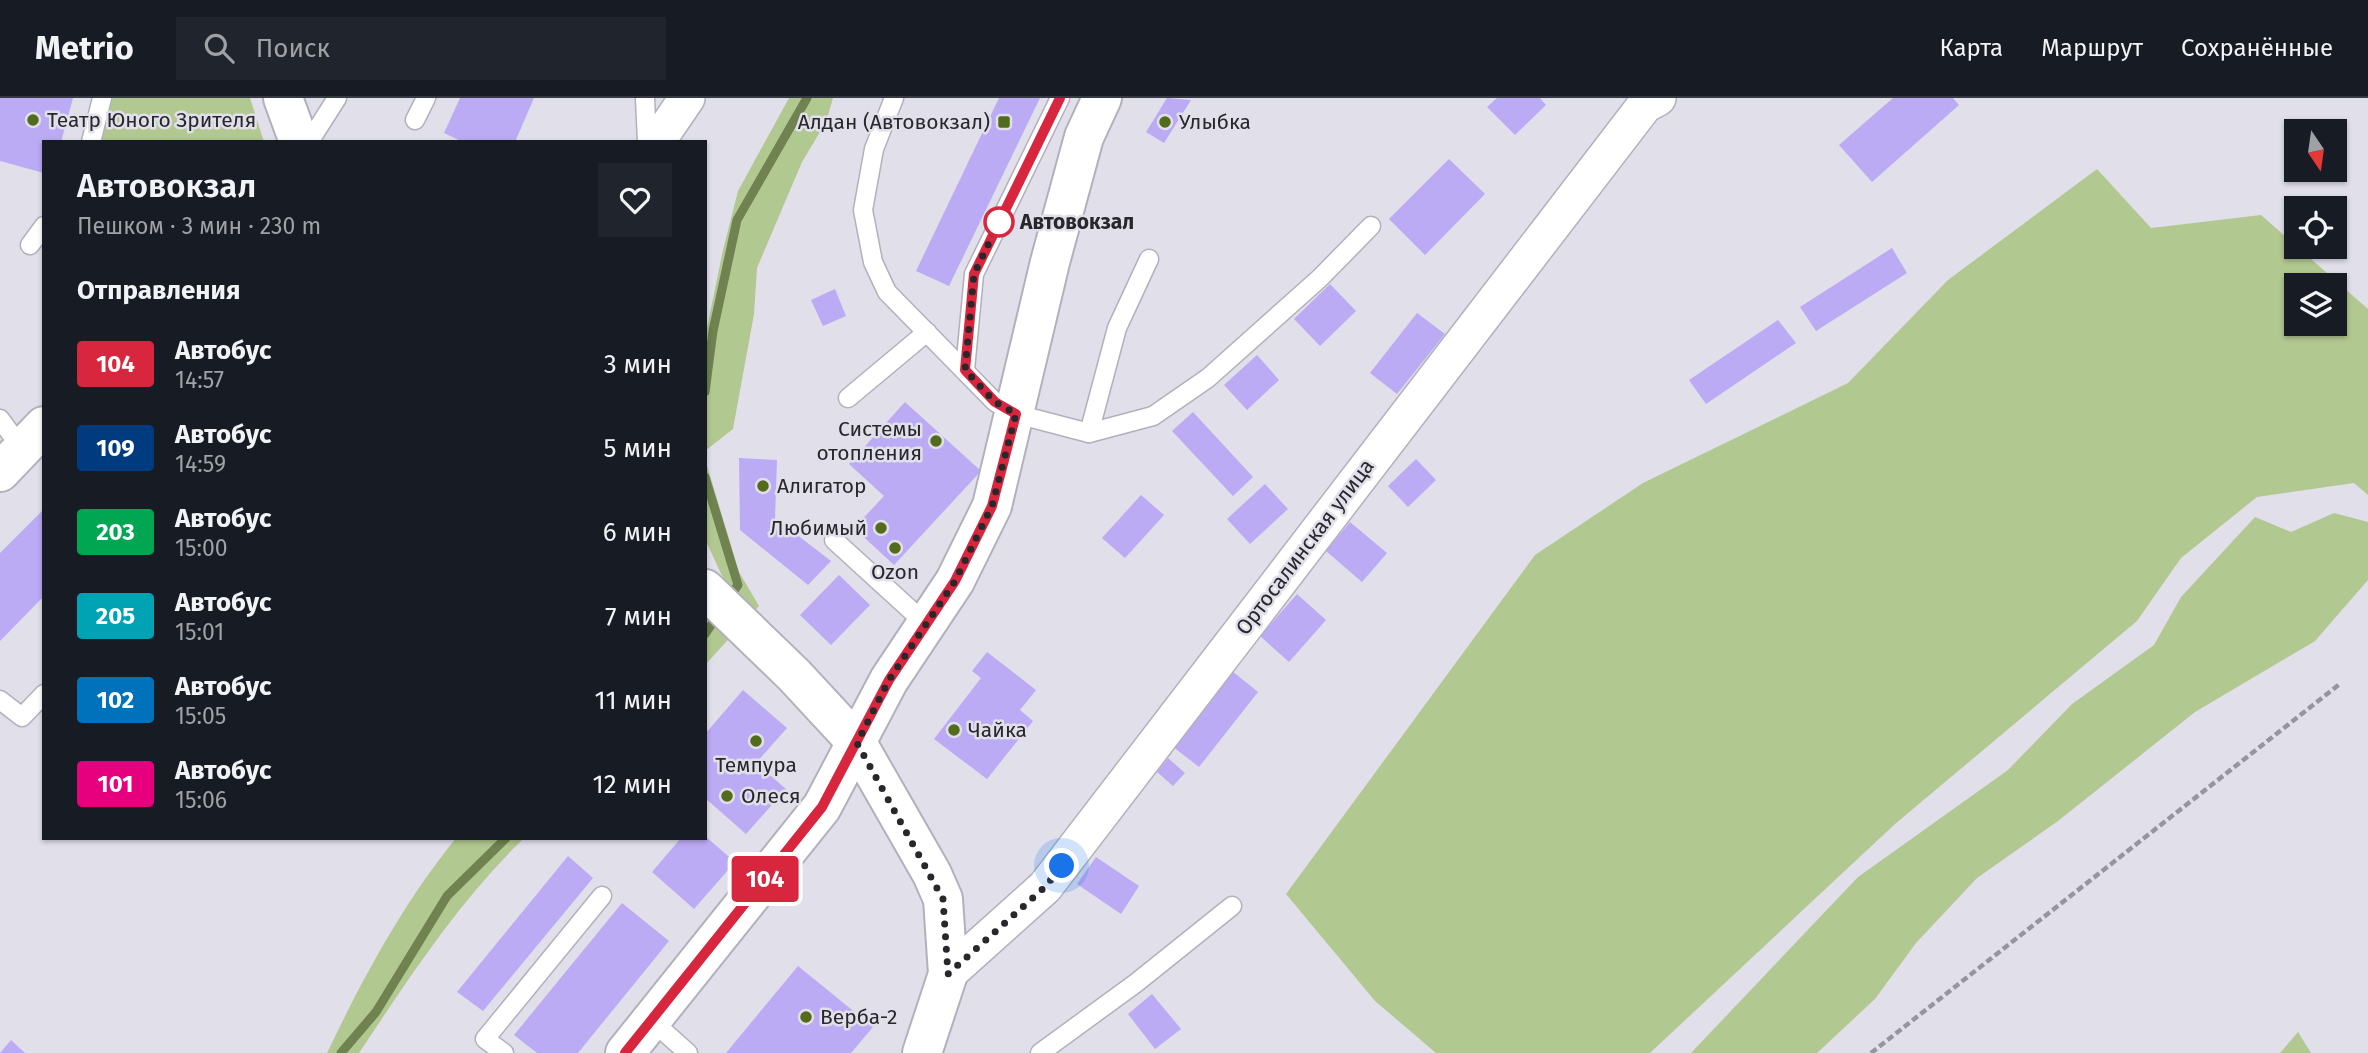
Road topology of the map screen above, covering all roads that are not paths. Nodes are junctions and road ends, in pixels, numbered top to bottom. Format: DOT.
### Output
graph roads {
  1 [pos="102,98"];
  2 [pos="283,98"];
  3 [pos="426,98"];
  4 [pos="645,98"];
  5 [pos="687,98"];
  6 [pos="894,98"];
  7 [pos="1060,98"];
  8 [pos="1102,98"];
  9 [pos="1650,100"];
  10 [pos="332,102"];
  11 [pos="415,120"];
  12 [pos="92,140"];
  13 [pos="298,140"];
  14 [pos="310,140"];
  15 [pos="647,140"];
  16 [pos="658,140"];
  17 [pos="1371,226"];
  18 [pos="42,229"];
  19 [pos="30,245"];
  20 [pos="1149,259"];
  21 [pos="927,332"];
  22 [pos="965,370"];
  23 [pos="848,398"];
  24 [pos="1016,414"];
  25 [pos="1089,433"];
  26 [pos="834,540"];
  27 [pos="707,592"];
  28 [pos="926,624"];
  29 [pos="42,696"];
  30 [pos="0,700"];
  31 [pos="857,743"];
  32 [pos="602,896"];
  33 [pos="1232,906"];
  34 [pos="948,974"];
  35 [pos="651,1020"];
  36 [pos="504,1053"];
  37 [pos="625,1053"];
  38 [pos="688,1053"];
  39 [pos="922,1053"];
  40 [pos="1041,1053"];
  1 -- 12 [label="lane"];
  2 -- 13 [label="street"];
  3 -- 11 [label="lane"];
  4 -- 15 [label="lane"];
  5 -- 16 [label="street"];
  6 -- 21 [label="lane"];
  7 -- 22 [label="lane"];
  8 -- 24 [label="street"];
  9 -- 34 [label="street, Ортосалинская улица"];
  10 -- 14 [label="lane"];
  17 -- 25 [label="lane"];
  18 -- 19 [label="lane"];
  20 -- 25 [label="lane"];
  21 -- 22 [label="lane"];
  21 -- 23 [label="lane"];
  22 -- 24 [label="lane"];
  24 -- 25 [label="lane"];
  24 -- 28 [label="street"];
  26 -- 28 [label="lane"];
  27 -- 31 [label="street, Ортосалинская улица"];
  28 -- 31 [label="street"];
  29 -- 30 [label="lane"];
  31 -- 34 [label="street, Ортосалинская улица"];
  31 -- 35 [label="street"];
  32 -- 36 [label="lane"];
  33 -- 40 [label="lane"];
  34 -- 39 [label="street, Ортосалинская улица"];
  35 -- 37 [label="street"];
  35 -- 38 [label="lane"];
}
